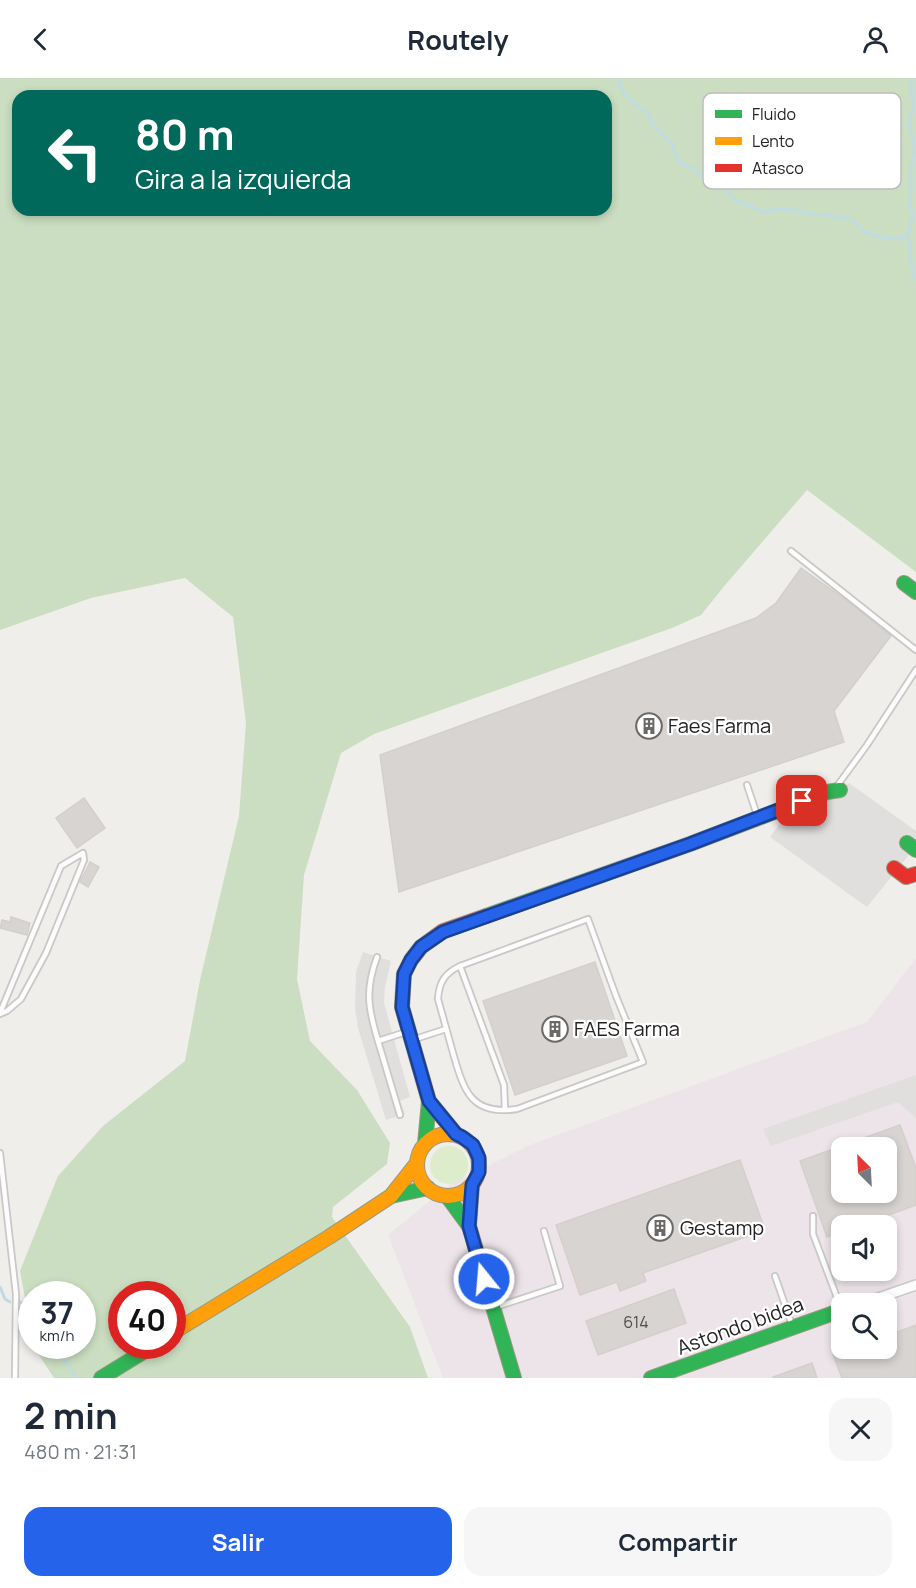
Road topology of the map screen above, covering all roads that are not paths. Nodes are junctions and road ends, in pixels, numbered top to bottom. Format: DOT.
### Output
graph roads {
  1 [pos="791,551"];
  2 [pos="904,583"];
  3 [pos="916,592"];
  4 [pos="916,650"];
  5 [pos="916,670"];
  6 [pos="747,785"];
  7 [pos="837,791"];
  8 [pos="758,818"];
  9 [pos="894,868"];
  10 [pos="916,874"];
  11 [pos="377,957"];
  12 [pos="460,966"];
  13 [pos="0,1014"];
  14 [pos="446,1029"];
  15 [pos="410,1036"];
  16 [pos="378,1041"];
  17 [pos="429,1101"];
  18 [pos="505,1110"];
  19 [pos="400,1115"];
  20 [pos="456,1134"];
  21 [pos="425,1144"];
  22 [pos="0,1153"];
  23 [pos="417,1163"];
  24 [pos="472,1185"];
  25 [pos="428,1188"];
  26 [pos="391,1196"];
  27 [pos="447,1196"];
  28 [pos="813,1216"];
  29 [pos="469,1226"];
  30 [pos="544,1231"];
  31 [pos="775,1276"];
  32 [pos="916,1285"];
  33 [pos="835,1293"];
  34 [pos="893,1293"];
  35 [pos="493,1308"];
  36 [pos="831,1314"];
  37 [pos="186,1325"];
  38 [pos="793,1327"];
  39 [pos="132,1359"];
  40 [pos="15,1378"];
  41 [pos="101,1378"];
  42 [pos="514,1378"];
  43 [pos="651,1378"];
  1 -- 4 [label="lane"];
  2 -- 3 [label="street"];
  5 -- 7 [label="lane"];
  6 -- 8 [label="lane"];
  7 -- 8 [label="street"];
  8 -- 15 [label="street"];
  9 -- 10 [label="street"];
  11 -- 16 [label="lane"];
  12 -- 14 [label="lane"];
  12 -- 18 [label="lane"];
  12 -- 18 [label="lane"];
  13 -- 13 [label="lane"];
  14 -- 15 [label="lane"];
  14 -- 18 [label="lane"];
  15 -- 16 [label="lane"];
  15 -- 17 [label="street"];
  16 -- 19 [label="lane"];
  17 -- 20 [label="street"];
  17 -- 21 [label="street"];
  20 -- 21 [label="street"];
  20 -- 24 [label="street"];
  21 -- 23 [label="street"];
  22 -- 40 [label="lane"];
  23 -- 25 [label="street"];
  23 -- 26 [label="street"];
  24 -- 27 [label="street"];
  24 -- 29 [label="street"];
  25 -- 26 [label="street"];
  25 -- 27 [label="street"];
  26 -- 37 [label="street"];
  27 -- 29 [label="street"];
  28 -- 33 [label="lane"];
  29 -- 35 [label="street"];
  30 -- 35 [label="lane"];
  31 -- 38 [label="lane"];
  32 -- 34 [label="street"];
  35 -- 42 [label="street"];
  36 -- 38 [label="street, Astondo bidea"];
  38 -- 43 [label="street, Astondo bidea"];
  39 -- 41 [label="street"];
}
